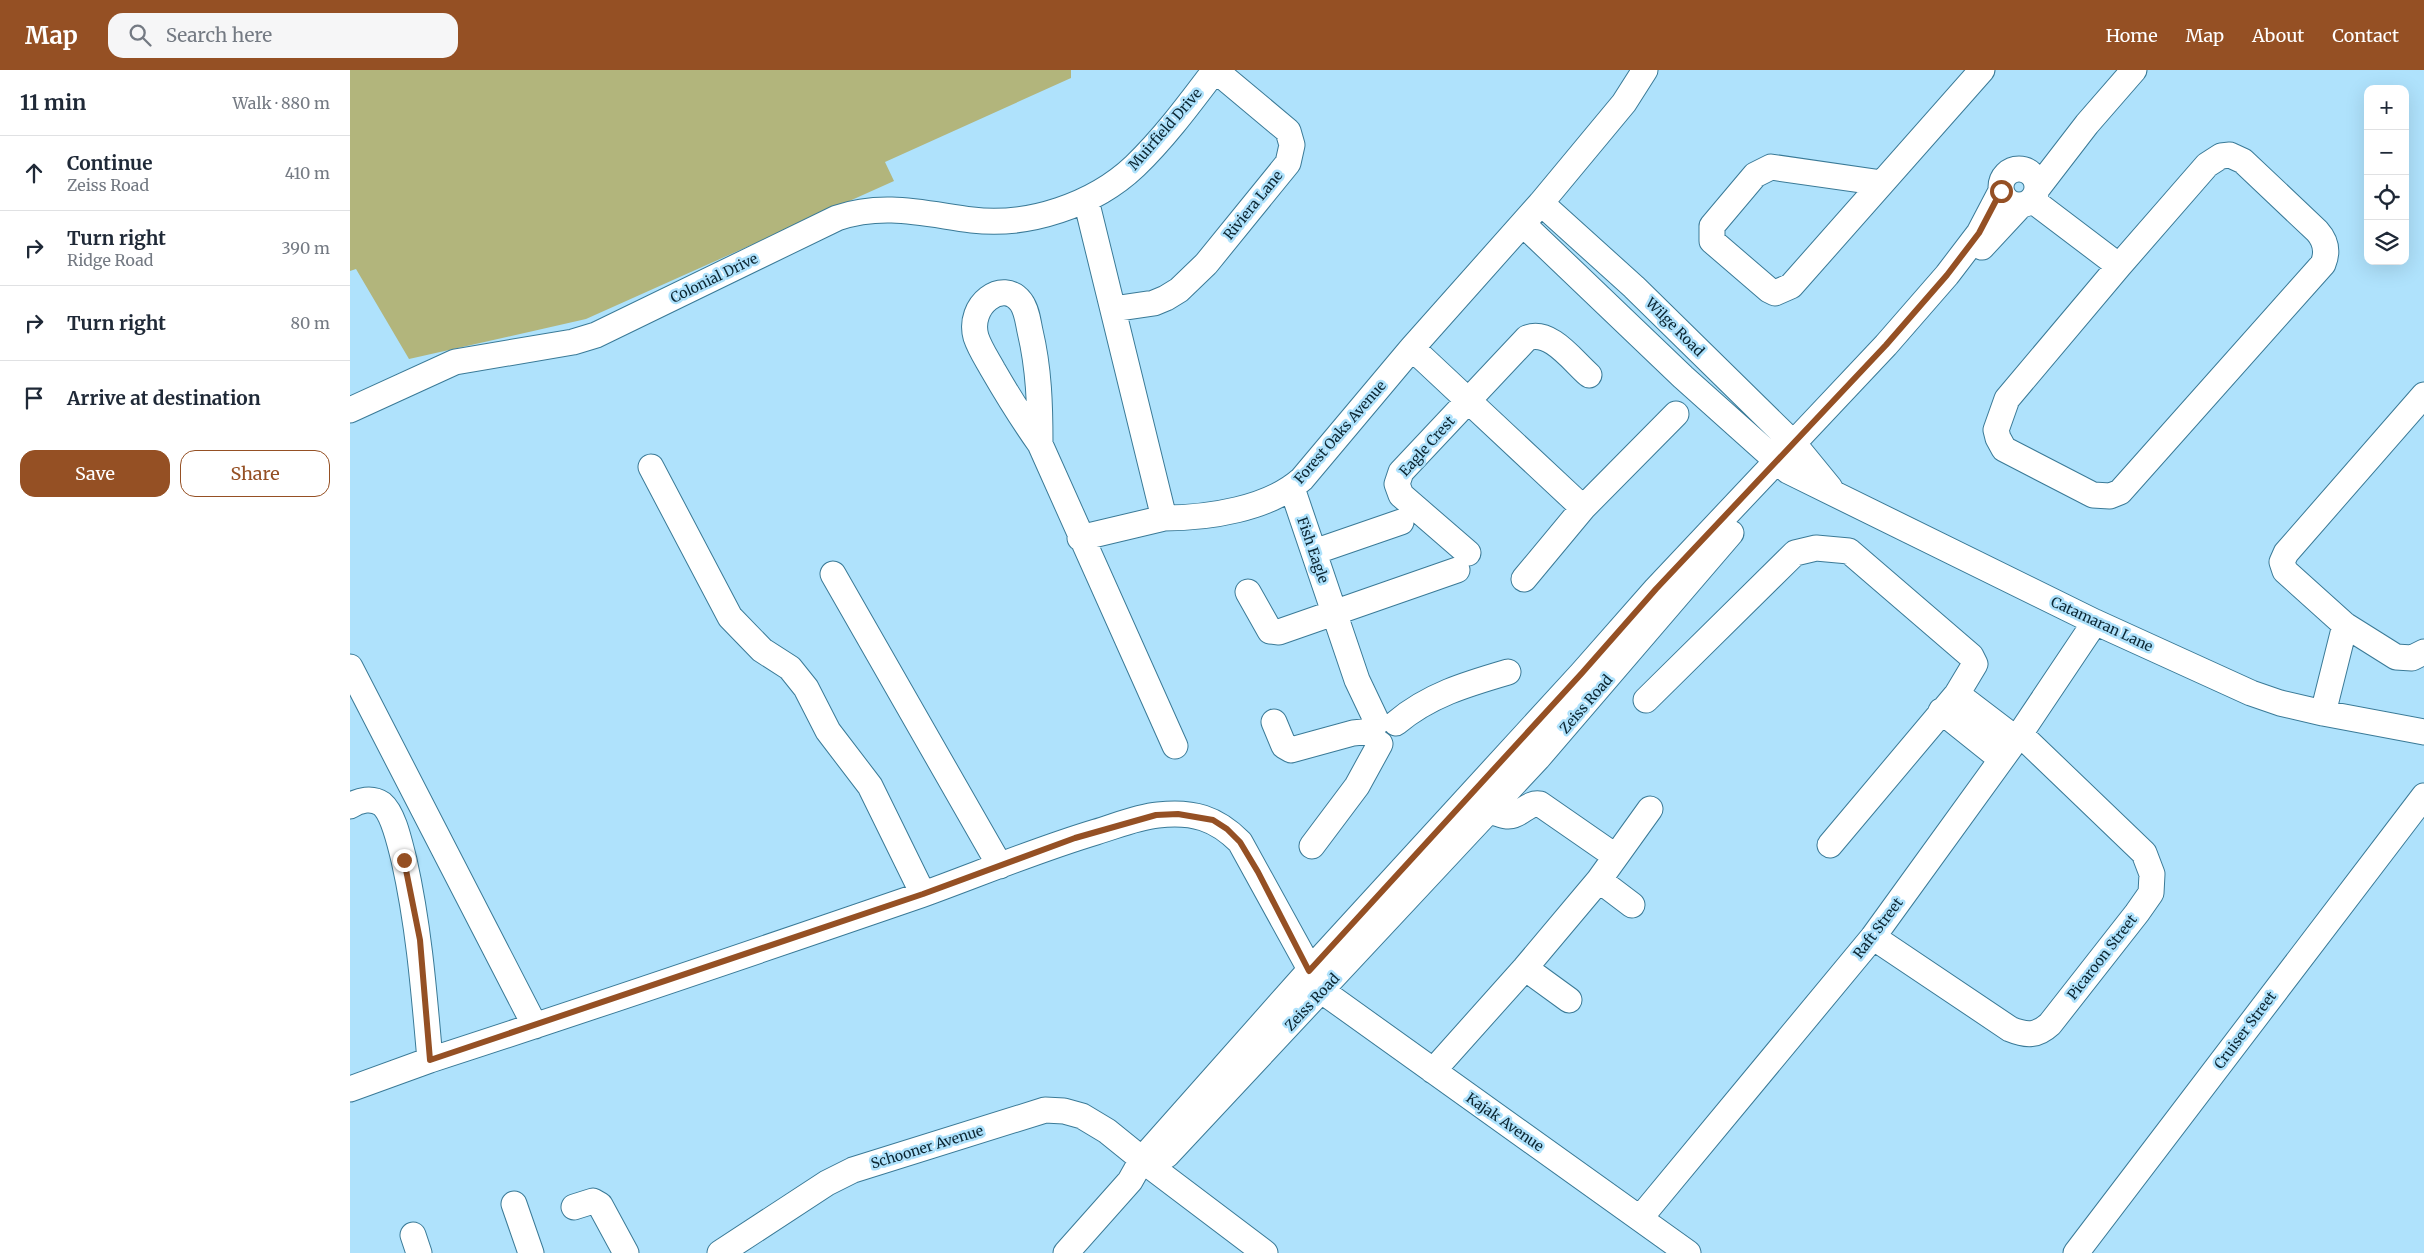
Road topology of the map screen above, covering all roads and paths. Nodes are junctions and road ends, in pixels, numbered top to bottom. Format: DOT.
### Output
graph roads {
  1 [pos="1215,70"];
  2 [pos="1644,70"];
  3 [pos="1982,70"];
  4 [pos="2134,70"];
  5 [pos="1882,183"];
  6 [pos="2023,191"];
  7 [pos="1086,200"];
  8 [pos="1541,203"];
  9 [pos="1523,224"];
  10 [pos="2119,266"];
  11 [pos="1634,287"];
  12 [pos="1113,309"];
  13 [pos="1614,311"];
  14 [pos="1412,348"];
  15 [pos="1589,375"];
  16 [pos="2424,395"];
  17 [pos="1467,401"];
  18 [pos="350,410"];
  19 [pos="1676,414"];
  20 [pos="1040,444"];
  21 [pos="1791,458"];
  22 [pos="651,466"];
  23 [pos="1292,488"];
  24 [pos="1583,508"];
  25 [pos="1164,518"];
  26 [pos="1401,522"];
  27 [pos="1080,538"];
  28 [pos="1314,552"];
  29 [pos="833,574"];
  30 [pos="1524,579"];
  31 [pos="1248,592"];
  32 [pos="1334,612"];
  33 [pos="2095,622"];
  34 [pos="2345,626"];
  35 [pos="2424,652"];
  36 [pos="350,667"];
  37 [pos="1508,672"];
  38 [pos="1646,700"];
  39 [pos="1949,703"];
  40 [pos="2323,713"];
  41 [pos="1274,722"];
  42 [pos="2380,723"];
  43 [pos="1382,730"];
  44 [pos="2424,732"];
  45 [pos="2018,736"];
  46 [pos="1174,746"];
  47 [pos="2424,750"];
  48 [pos="2001,760"];
  49 [pos="2424,778"];
  50 [pos="2419,802"];
  51 [pos="350,806"];
  52 [pos="1489,810"];
  53 [pos="1650,810"];
  54 [pos="1830,845"];
  55 [pos="1312,846"];
  56 [pos="1615,856"];
  57 [pos="1000,866"];
  58 [pos="1599,880"];
  59 [pos="923,894"];
  60 [pos="1632,905"];
  61 [pos="1873,937"];
  62 [pos="1525,968"];
  63 [pos="1309,971"];
  64 [pos="1322,991"];
  65 [pos="1569,1000"];
  66 [pos="535,1026"];
  67 [pos="430,1060"];
  68 [pos="1433,1070"];
  69 [pos="350,1089"];
  70 [pos="1148,1164"];
  71 [pos="514,1204"];
  72 [pos="574,1208"];
  73 [pos="1641,1218"];
  74 [pos="531,1253"];
  75 [pos="626,1253"];
  76 [pos="720,1253"];
  77 [pos="1066,1253"];
  78 [pos="1265,1253"];
  79 [pos="1688,1253"];
  80 [pos="2076,1253"];
  1 -- 7 [label="street, Muirfield Drive"];
  1 -- 12 [label="street, Riviera Lane"];
  2 -- 8 [label="street, Forest Oaks Avenue"];
  3 -- 5 [label="street"];
  4 -- 6 [label="street, Zeiss Road"];
  5 -- 5 [label="street"];
  6 -- 10 [label="street"];
  6 -- 21 [label="street, Zeiss Road"];
  7 -- 12 [label="street"];
  7 -- 18 [label="street, Colonial Drive"];
  8 -- 9 [label="street, Forest Oaks Avenue"];
  8 -- 11 [label="street, Wilge Road"];
  9 -- 13 [label="street"];
  9 -- 14 [label="street, Forest Oaks Avenue"];
  10 -- 10 [label="street"];
  11 -- 13 [label="street"];
  11 -- 21 [label="street, Wilge Road"];
  12 -- 25 [label="street"];
  13 -- 21 [label="street"];
  14 -- 17 [label="street"];
  14 -- 23 [label="street, Forest Oaks Avenue"];
  15 -- 17 [label="street, Eagle Crest"];
  16 -- 34 [label="street"];
  17 -- 24 [label="street"];
  17 -- 32 [label="street, Eagle Crest"];
  19 -- 24 [label="street"];
  20 -- 20 [label="street"];
  20 -- 27 [label="street"];
  21 -- 33 [label="street, Catamaran Lane"];
  21 -- 52 [label="street, Zeiss Road"];
  21 -- 63 [label="street, Zeiss Road"];
  22 -- 59 [label="street"];
  23 -- 25 [label="street, Forest Oaks Avenue"];
  23 -- 28 [label="street, Fish Eagle"];
  24 -- 30 [label="street"];
  25 -- 27 [label="street, Forest Oaks Avenue"];
  26 -- 28 [label="street"];
  27 -- 46 [label="street"];
  28 -- 32 [label="street, Fish Eagle"];
  29 -- 57 [label="street"];
  31 -- 32 [label="street"];
  32 -- 43 [label="street, Fish Eagle"];
  33 -- 40 [label="street, Catamaran Lane"];
  33 -- 45 [label="street, Raft Street"];
  34 -- 35 [label="street"];
  34 -- 40 [label="street"];
  36 -- 66 [label="street"];
  37 -- 43 [label="street"];
  38 -- 39 [label="street"];
  39 -- 45 [label="street, Picaroon Street"];
  39 -- 48 [label="street"];
  39 -- 54 [label="street"];
  40 -- 42 [label="street, Catamaran Lane"];
  41 -- 43 [label="street"];
  42 -- 44 [label="street, Catamaran Lane"];
  42 -- 47 [label="street, Catamaran Lane"];
  43 -- 55 [label="street"];
  45 -- 48 [label="street, Raft Street"];
  45 -- 61 [label="street, Picaroon Street"];
  48 -- 61 [label="street, Raft Street"];
  49 -- 50 [label="street, Cruiser Street"];
  50 -- 80 [label="street, Cruiser Street"];
  51 -- 67 [label="street"];
  52 -- 56 [label="street"];
  52 -- 64 [label="street, Zeiss Road"];
  53 -- 56 [label="street"];
  56 -- 58 [label="street"];
  57 -- 59 [label="street"];
  57 -- 63 [label="street"];
  58 -- 60 [label="street"];
  58 -- 62 [label="street"];
  59 -- 66 [label="street"];
  61 -- 73 [label="street, Raft Street"];
  62 -- 65 [label="street"];
  62 -- 68 [label="street"];
  63 -- 64 [label="street"];
  63 -- 70 [label="street, Zeiss Road"];
  64 -- 68 [label="street, Kajak Avenue"];
  64 -- 70 [label="street, Zeiss Road"];
  66 -- 67 [label="street"];
  67 -- 69 [label="street"];
  68 -- 73 [label="street, Kajak Avenue"];
  70 -- 76 [label="street, Schooner Avenue"];
  70 -- 77 [label="street, Zeiss Road"];
  70 -- 78 [label="street, Schooner Avenue"];
  71 -- 74 [label="street"];
  72 -- 75 [label="street"];
  73 -- 79 [label="street, Kajak Avenue"];
}
